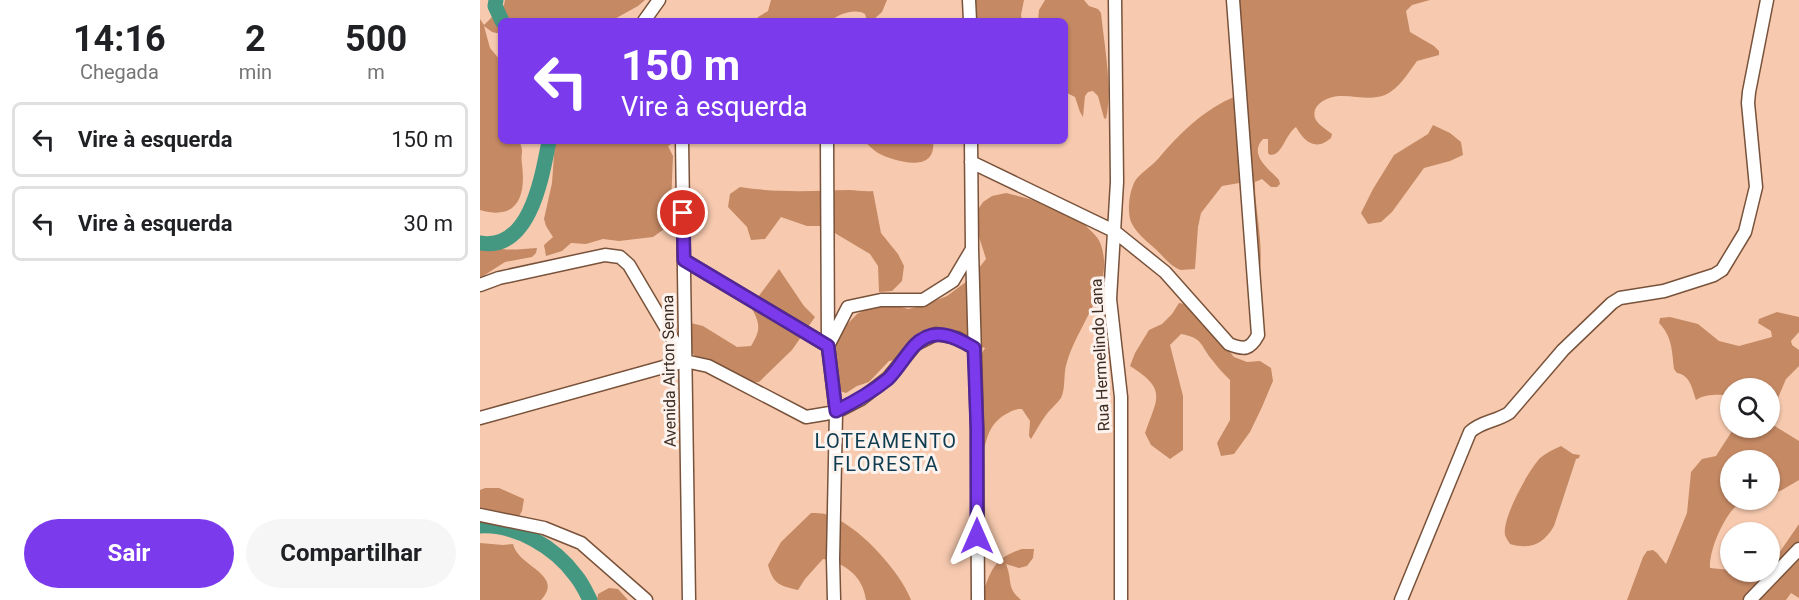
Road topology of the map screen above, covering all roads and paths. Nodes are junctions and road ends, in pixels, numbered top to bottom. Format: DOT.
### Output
graph roads {
  1 [pos="659,0"];
  2 [pos="969,0"];
  3 [pos="1115,0"];
  4 [pos="1233,0"];
  5 [pos="1767,0"];
  6 [pos="646,18"];
  7 [pos="970,18"];
  8 [pos="682,144"];
  9 [pos="827,144"];
  10 [pos="971,144"];
  11 [pos="971,162"];
  12 [pos="1114,231"];
  13 [pos="972,249"];
  14 [pos="684,260"];
  15 [pos="480,285"];
  16 [pos="828,346"];
  17 [pos="974,348"];
  18 [pos="685,361"];
  19 [pos="836,411"];
  20 [pos="480,418"];
  21 [pos="480,515"];
  22 [pos="1799,549"];
  23 [pos="646,600"];
  24 [pos="689,600"];
  25 [pos="834,600"];
  26 [pos="978,600"];
  27 [pos="1121,600"];
  28 [pos="1401,600"];
  29 [pos="1750,600"];
  1 -- 6 [label="street"];
  2 -- 7 [label="street"];
  3 -- 12 [label="street, Rua Hermelindo Lana"];
  4 -- 12 [label="street"];
  5 -- 28 [label="street"];
  8 -- 14 [label="street, Avenida Airton Senna"];
  9 -- 16 [label="street"];
  10 -- 11 [label="street"];
  11 -- 12 [label="street"];
  11 -- 13 [label="street"];
  12 -- 27 [label="street, Rua Hermelindo Lana"];
  13 -- 16 [label="street"];
  13 -- 17 [label="street"];
  14 -- 16 [label="street"];
  14 -- 18 [label="street, Avenida Airton Senna"];
  15 -- 18 [label="street"];
  16 -- 19 [label="street"];
  17 -- 19 [label="street"];
  17 -- 26 [label="street"];
  18 -- 19 [label="street"];
  18 -- 20 [label="street"];
  18 -- 24 [label="street, Avenida Airton Senna"];
  19 -- 25 [label="street"];
  21 -- 23 [label="street"];
  22 -- 29 [label="street"];
}
